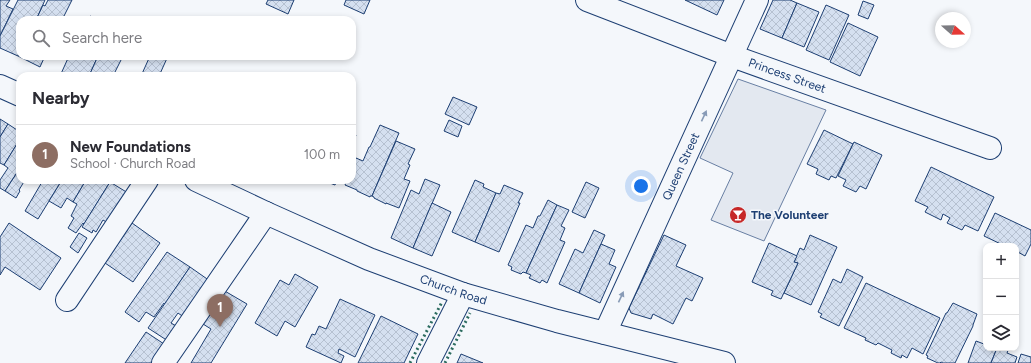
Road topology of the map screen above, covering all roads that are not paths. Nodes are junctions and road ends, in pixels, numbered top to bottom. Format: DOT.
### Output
graph roads {
  1 [pos="587,0"];
  2 [pos="757,0"];
  3 [pos="732,56"];
  4 [pos="990,148"];
  5 [pos="144,184"];
  6 [pos="204,184"];
  7 [pos="266,213"];
  8 [pos="463,294"];
  9 [pos="67,300"];
  10 [pos="605,333"];
  11 [pos="716,362"];
  12 [pos="164,363"];
  13 [pos="428,363"];
  1 -- 3 [label="street, Princess Street"];
  2 -- 3 [label="street, Queen Street"];
  3 -- 4 [label="street, Princess Street"];
  10 -- 3 [label="street, Queen Street, one-way"];
  5 -- 9 [label="street"];
  6 -- 7 [label="street, Church Road"];
  7 -- 8 [label="street, Church Road"];
  7 -- 12 [label="street"];
  8 -- 10 [label="street, Church Road"];
  8 -- 13 [label="street"];
  10 -- 11 [label="street, Church Road"];
}
